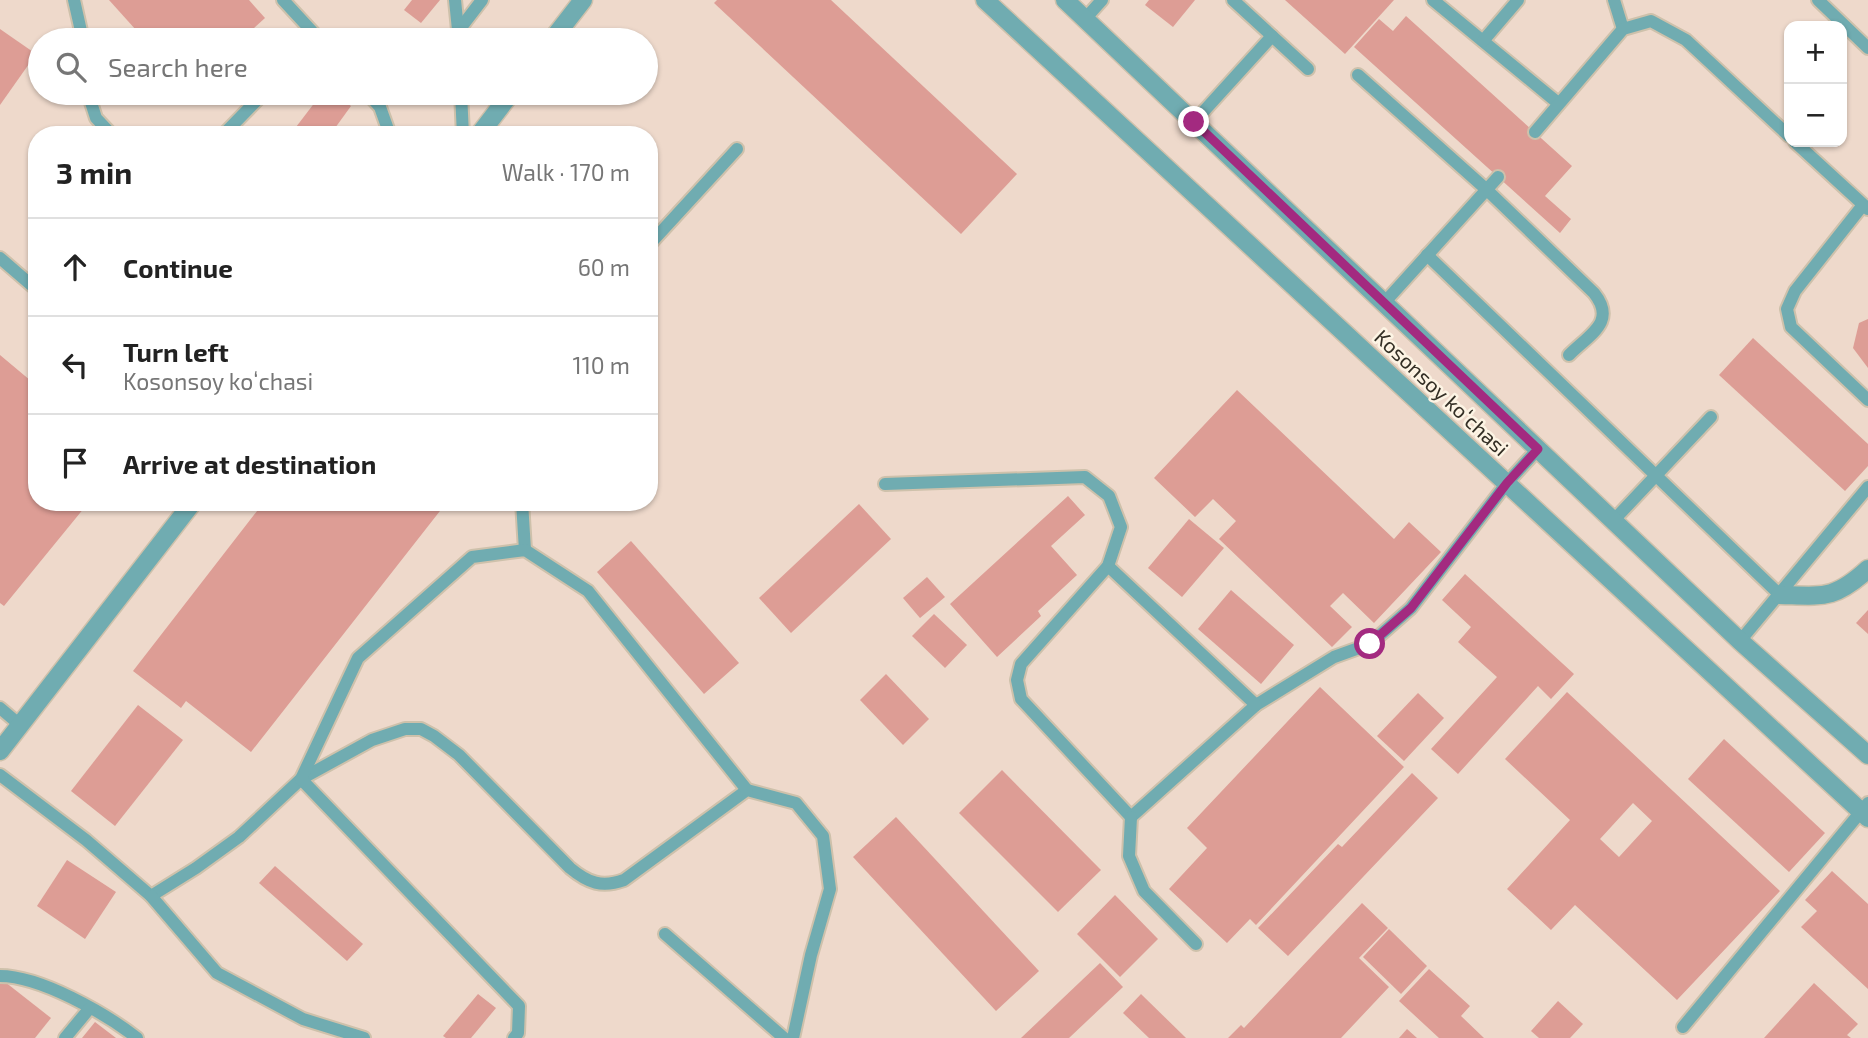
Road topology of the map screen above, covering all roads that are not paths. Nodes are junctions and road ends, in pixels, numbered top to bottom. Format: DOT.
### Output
graph roads {
  1 [pos="74,0"];
  2 [pos="283,0"];
  3 [pos="455,0"];
  4 [pos="482,0"];
  5 [pos="583,0"];
  6 [pos="985,0"];
  7 [pos="1065,0"];
  8 [pos="1102,0"];
  9 [pos="1233,0"];
  10 [pos="1433,0"];
  11 [pos="1518,0"];
  12 [pos="1614,0"];
  13 [pos="1818,0"];
  14 [pos="1085,19"];
  15 [pos="80,28"];
  16 [pos="307,28"];
  17 [pos="458,28"];
  18 [pos="464,28"];
  19 [pos="561,28"];
  20 [pos="1623,29"];
  21 [pos="1272,36"];
  22 [pos="1483,41"];
  23 [pos="1868,48"];
  24 [pos="1308,69"];
  25 [pos="1358,75"];
  26 [pos="1558,103"];
  27 [pos="92,105"];
  28 [pos="252,105"];
  29 [pos="378,105"];
  30 [pos="462,105"];
  31 [pos="502,105"];
  32 [pos="1194,122"];
  33 [pos="104,126"];
  34 [pos="232,126"];
  35 [pos="387,126"];
  36 [pos="463,126"];
  37 [pos="486,126"];
  38 [pos="1784,131"];
  39 [pos="1535,132"];
  40 [pos="1801,147"];
  41 [pos="737,149"];
  42 [pos="1498,177"];
  43 [pos="1487,190"];
  44 [pos="1866,207"];
  45 [pos="658,235"];
  46 [pos="1427,255"];
  47 [pos="0,258"];
  48 [pos="28,282"];
  49 [pos="1384,303"];
  50 [pos="1569,355"];
  51 [pos="1868,400"];
  52 [pos="1711,417"];
  53 [pos="1538,449"];
  54 [pos="1656,475"];
  55 [pos="1507,483"];
  56 [pos="885,484"];
  57 [pos="1868,487"];
  58 [pos="186,511"];
  59 [pos="523,511"];
  60 [pos="1613,521"];
  61 [pos="525,550"];
  62 [pos="1108,566"];
  63 [pos="1868,569"];
  64 [pos="1780,595"];
  65 [pos="1740,641"];
  66 [pos="1256,705"];
  67 [pos="0,708"];
  68 [pos="20,725"];
  69 [pos="1861,741"];
  70 [pos="0,751"];
  71 [pos="1868,755"];
  72 [pos="0,775"];
  73 [pos="301,779"];
  74 [pos="747,790"];
  75 [pos="1866,811"];
  76 [pos="1131,817"];
  77 [pos="151,896"];
  78 [pos="665,934"];
  79 [pos="1196,944"];
  80 [pos="0,976"];
  81 [pos="89,1009"];
  82 [pos="1683,1027"];
  83 [pos="65,1038"];
  84 [pos="137,1038"];
  85 [pos="364,1038"];
  86 [pos="514,1038"];
  87 [pos="784,1038"];
  88 [pos="793,1038"];
  1 -- 15 [label="lane"];
  2 -- 16 [label="lane"];
  3 -- 17 [label="lane"];
  4 -- 18 [label="lane"];
  5 -- 19 [label="street"];
  6 -- 55 [label="street, Kosonsoy koʻchasi"];
  7 -- 14 [label="street, Kosonsoy koʻchasi"];
  8 -- 14 [label="lane"];
  9 -- 21 [label="lane"];
  10 -- 22 [label="lane"];
  11 -- 22 [label="lane"];
  12 -- 20 [label="lane"];
  13 -- 23 [label="lane"];
  14 -- 32 [label="street, Kosonsoy koʻchasi"];
  20 -- 26 [label="lane"];
  20 -- 38 [label="lane"];
  21 -- 24 [label="lane"];
  21 -- 32 [label="lane"];
  22 -- 26 [label="lane"];
  25 -- 43 [label="lane"];
  26 -- 39 [label="lane"];
  27 -- 33 [label="lane"];
  28 -- 34 [label="lane"];
  29 -- 35 [label="lane"];
  30 -- 36 [label="lane"];
  31 -- 37 [label="street"];
  32 -- 49 [label="street, Kosonsoy koʻchasi"];
  40 -- 44 [label="lane"];
  41 -- 45 [label="lane"];
  42 -- 43 [label="lane"];
  43 -- 46 [label="lane"];
  43 -- 50 [label="lane"];
  44 -- 51 [label="lane"];
  46 -- 49 [label="lane"];
  46 -- 54 [label="lane"];
  47 -- 48 [label="lane"];
  49 -- 53 [label="street, Kosonsoy koʻchasi"];
  52 -- 54 [label="lane"];
  53 -- 55 [label="lane"];
  53 -- 60 [label="street, Kosonsoy koʻchasi"];
  54 -- 60 [label="lane"];
  54 -- 64 [label="lane"];
  55 -- 66 [label="lane"];
  55 -- 75 [label="street, Kosonsoy koʻchasi"];
  56 -- 62 [label="lane"];
  57 -- 64 [label="lane"];
  58 -- 68 [label="street"];
  59 -- 61 [label="lane"];
  60 -- 65 [label="street, Kosonsoy koʻchasi"];
  61 -- 73 [label="lane"];
  61 -- 74 [label="lane"];
  62 -- 66 [label="lane"];
  62 -- 76 [label="lane"];
  63 -- 64 [label="street"];
  64 -- 65 [label="lane"];
  65 -- 69 [label="street, Kosonsoy koʻchasi"];
  66 -- 76 [label="lane"];
  67 -- 68 [label="lane"];
  68 -- 70 [label="street"];
  69 -- 71 [label="street, Kosonsoy koʻchasi"];
  72 -- 77 [label="lane"];
  73 -- 74 [label="lane"];
  73 -- 77 [label="lane"];
  73 -- 86 [label="lane"];
  74 -- 88 [label="lane"];
  75 -- 82 [label="lane"];
  76 -- 79 [label="lane"];
  77 -- 85 [label="lane"];
  78 -- 87 [label="lane"];
  80 -- 81 [label="lane"];
  81 -- 83 [label="lane"];
  81 -- 84 [label="lane"];
}
